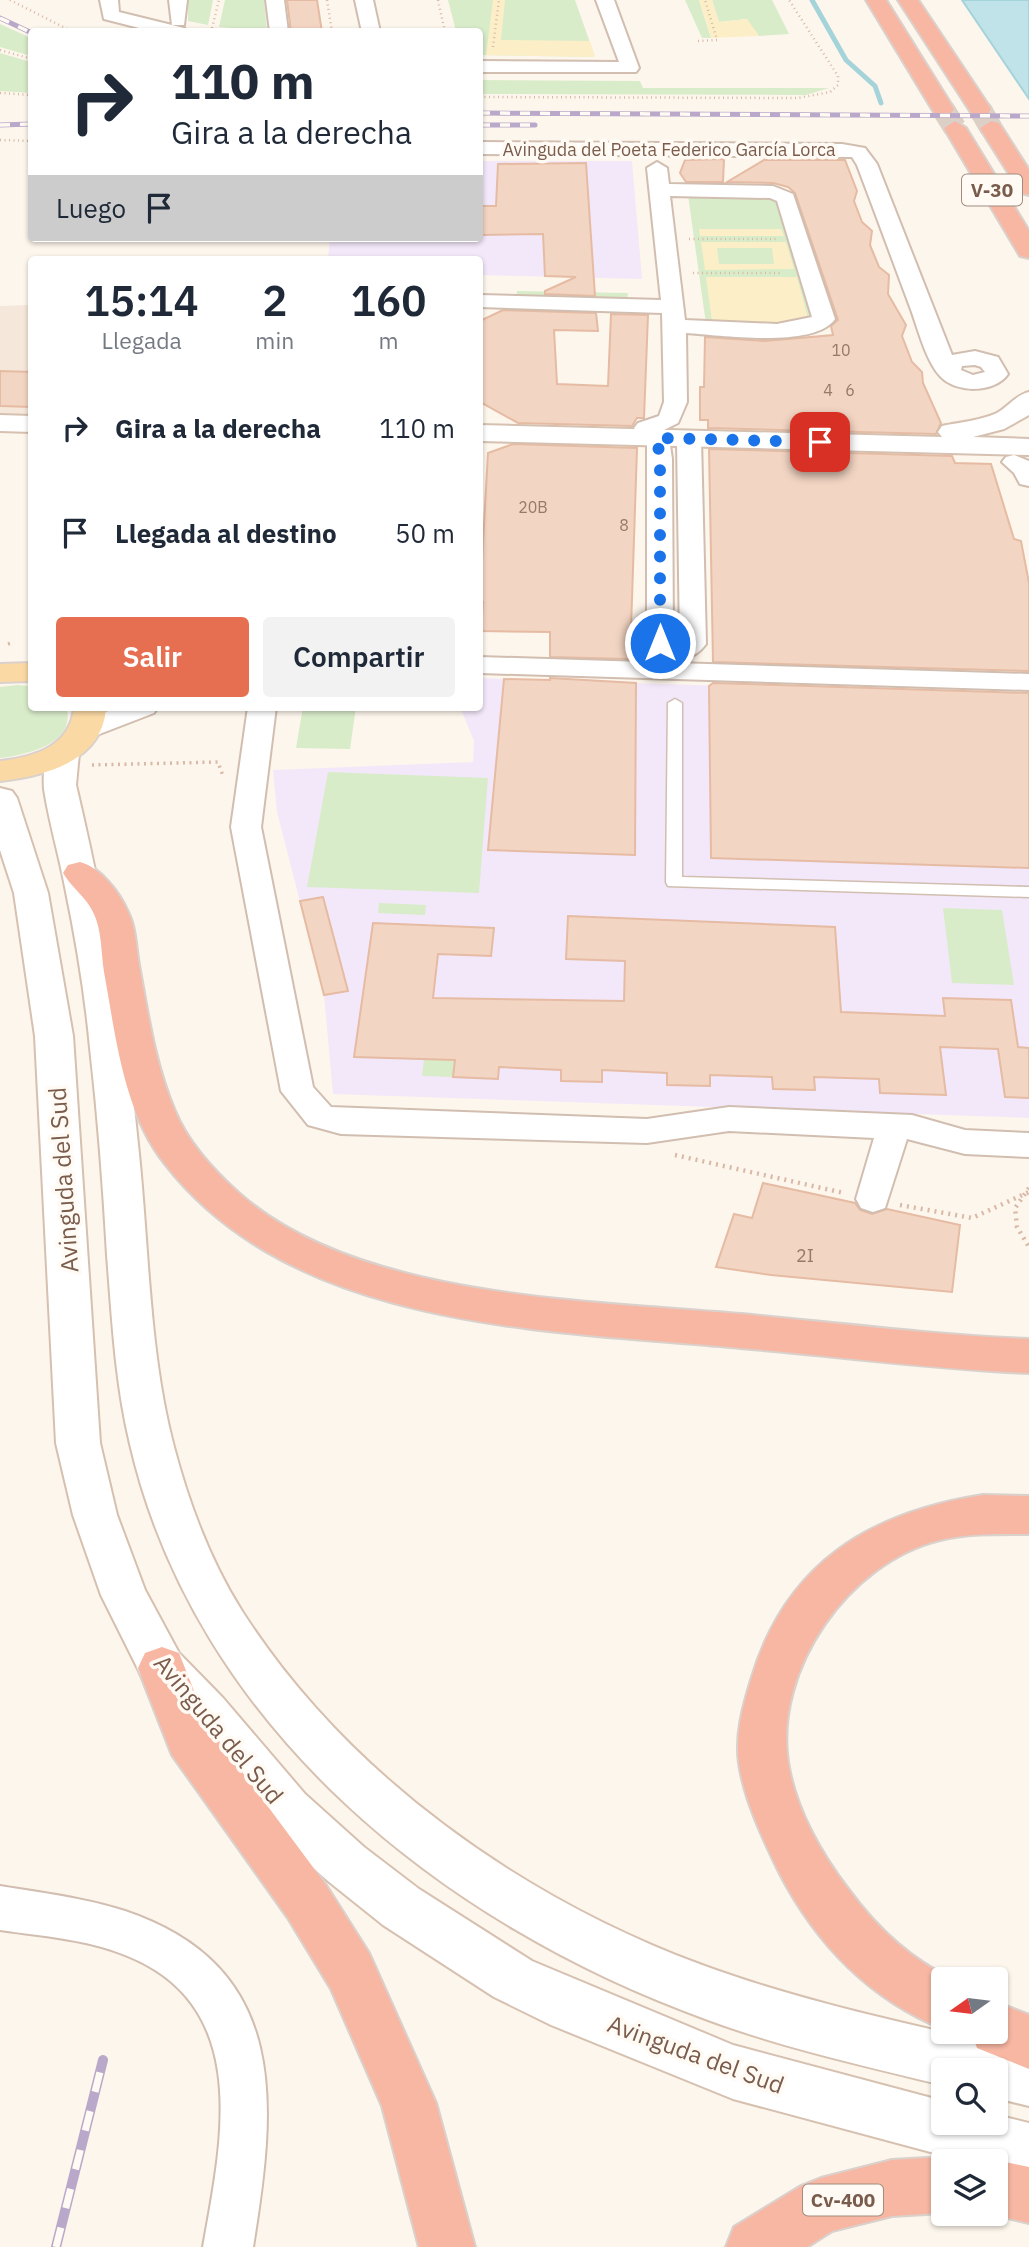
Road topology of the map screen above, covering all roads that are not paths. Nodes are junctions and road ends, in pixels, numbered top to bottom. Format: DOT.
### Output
graph roads {
  1 [pos="178,0"];
  2 [pos="275,0"];
  3 [pos="347,0"];
  4 [pos="364,0"];
  5 [pos="605,0"];
  6 [pos="876,0"];
  7 [pos="908,0"];
  8 [pos="109,7"];
  9 [pos="178,26"];
  10 [pos="278,28"];
  11 [pos="352,28"];
  12 [pos="370,28"];
  13 [pos="486,61"];
  14 [pos="483,148"];
  15 [pos="655,149"];
  16 [pos="1029,188"];
  17 [pos="659,190"];
  18 [pos="1029,251"];
  19 [pos="669,279"];
  20 [pos="483,285"];
  21 [pos="483,301"];
  22 [pos="675,316"];
  23 [pos="931,334"];
  24 [pos="1029,400"];
  25 [pos="0,423"];
  26 [pos="28,424"];
  27 [pos="483,433"];
  28 [pos="652,433"];
  29 [pos="689,444"];
  30 [pos="1025,464"];
  31 [pos="483,665"];
  32 [pos="684,668"];
  33 [pos="1029,682"];
  34 [pos="674,703"];
  35 [pos="124,711"];
  36 [pos="261,711"];
  37 [pos="88,718"];
  38 [pos="63,753"];
  39 [pos="0,771"];
  40 [pos="0,798"];
  41 [pos="80,873"];
  42 [pos="1029,892"];
  43 [pos="292,1067"];
  44 [pos="894,1126"];
  45 [pos="1029,1145"];
  46 [pos="873,1199"];
  47 [pos="1029,1356"];
  48 [pos="1029,1515"];
  49 [pos="162,1668"];
  50 [pos="0,1908"];
  51 [pos="931,1996"];
  52 [pos="1008,2034"];
  53 [pos="1029,2042"];
  54 [pos="942,2058"];
  55 [pos="1008,2074"];
  56 [pos="1029,2079"];
  57 [pos="1029,2151"];
  58 [pos="931,2186"];
  59 [pos="1008,2191"];
  60 [pos="1029,2195"];
  61 [pos="228,2247"];
  62 [pos="447,2247"];
  63 [pos="754,2247"];
  1 -- 9 [label="street"];
  2 -- 10 [label="street"];
  3 -- 11 [label="street"];
  4 -- 12 [label="street"];
  5 -- 13 [label="street"];
  6 -- 18 [label="highway, V-30"];
  7 -- 16 [label="highway, V-30"];
  8 -- 9 [label="street"];
  14 -- 15 [label="street, Avinguda del Poeta Federico García Lorca"];
  15 -- 17 [label="street"];
  15 -- 23 [label="street, Avinguda del Poeta Federico García Lorca"];
  17 -- 19 [label="street"];
  17 -- 22 [label="street"];
  19 -- 20 [label="street"];
  19 -- 22 [label="street"];
  21 -- 22 [label="street"];
  22 -- 28 [label="street"];
  23 -- 23 [label="street"];
  24 -- 28 [label="main road"];
  25 -- 26 [label="main road"];
  27 -- 28 [label="main road"];
  28 -- 29 [label="main road"];
  28 -- 32 [label="street"];
  29 -- 30 [label="main road"];
  29 -- 32 [label="street"];
  31 -- 32 [label="street"];
  32 -- 33 [label="street"];
  34 -- 42 [label="lane"];
  35 -- 37 [label="street"];
  36 -- 43 [label="street"];
  37 -- 38 [label="main road"];
  38 -- 39 [label="main road"];
  38 -- 41 [label="main road"];
  40 -- 49 [label="main road, Avinguda del Sud"];
  41 -- 47 [label="highway"];
  41 -- 54 [label="main road"];
  43 -- 44 [label="street"];
  44 -- 45 [label="street"];
  44 -- 46 [label="street"];
  48 -- 51 [label="highway"];
  49 -- 57 [label="main road, Avinguda del Sud"];
  49 -- 62 [label="highway"];
  50 -- 61 [label="street"];
  52 -- 53 [label="highway"];
  55 -- 56 [label="main road"];
  58 -- 63 [label="highway, Cv-400"];
  59 -- 60 [label="highway"];
}
